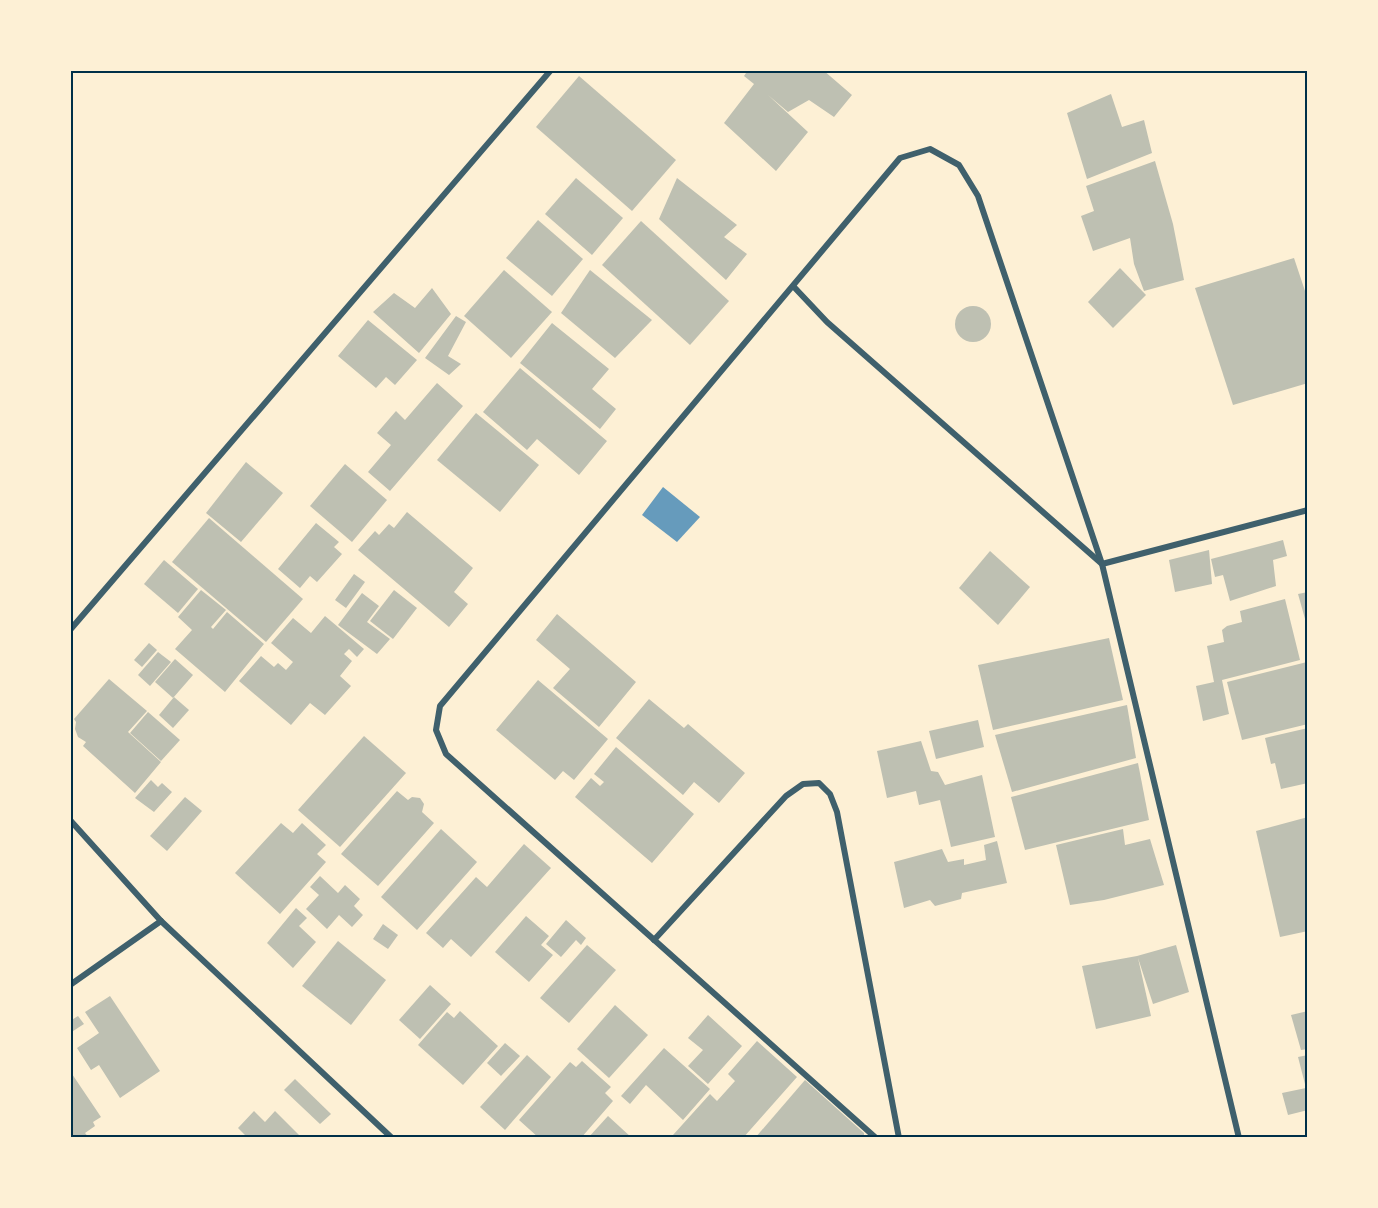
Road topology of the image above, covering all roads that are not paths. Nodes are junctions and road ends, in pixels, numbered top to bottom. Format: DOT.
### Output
graph roads {
  1 [pos="551,70"];
  2 [pos="794,287"];
  3 [pos="1308,510"];
  4 [pos="1102,564"];
  5 [pos="70,630"];
  6 [pos="70,820"];
  7 [pos="161,921"];
  8 [pos="654,940"];
  9 [pos="70,985"];
  10 [pos="392,1137"];
  11 [pos="876,1137"];
  12 [pos="899,1137"];
  13 [pos="1239,1137"];
  1 -- 5 [label="street"];
  2 -- 4 [label="street"];
  2 -- 4 [label="street"];
  2 -- 8 [label="street"];
  3 -- 4 [label="street"];
  4 -- 13 [label="street"];
  6 -- 7 [label="street"];
  7 -- 9 [label="street"];
  7 -- 10 [label="street"];
  8 -- 11 [label="street"];
  8 -- 12 [label="street"];
}
